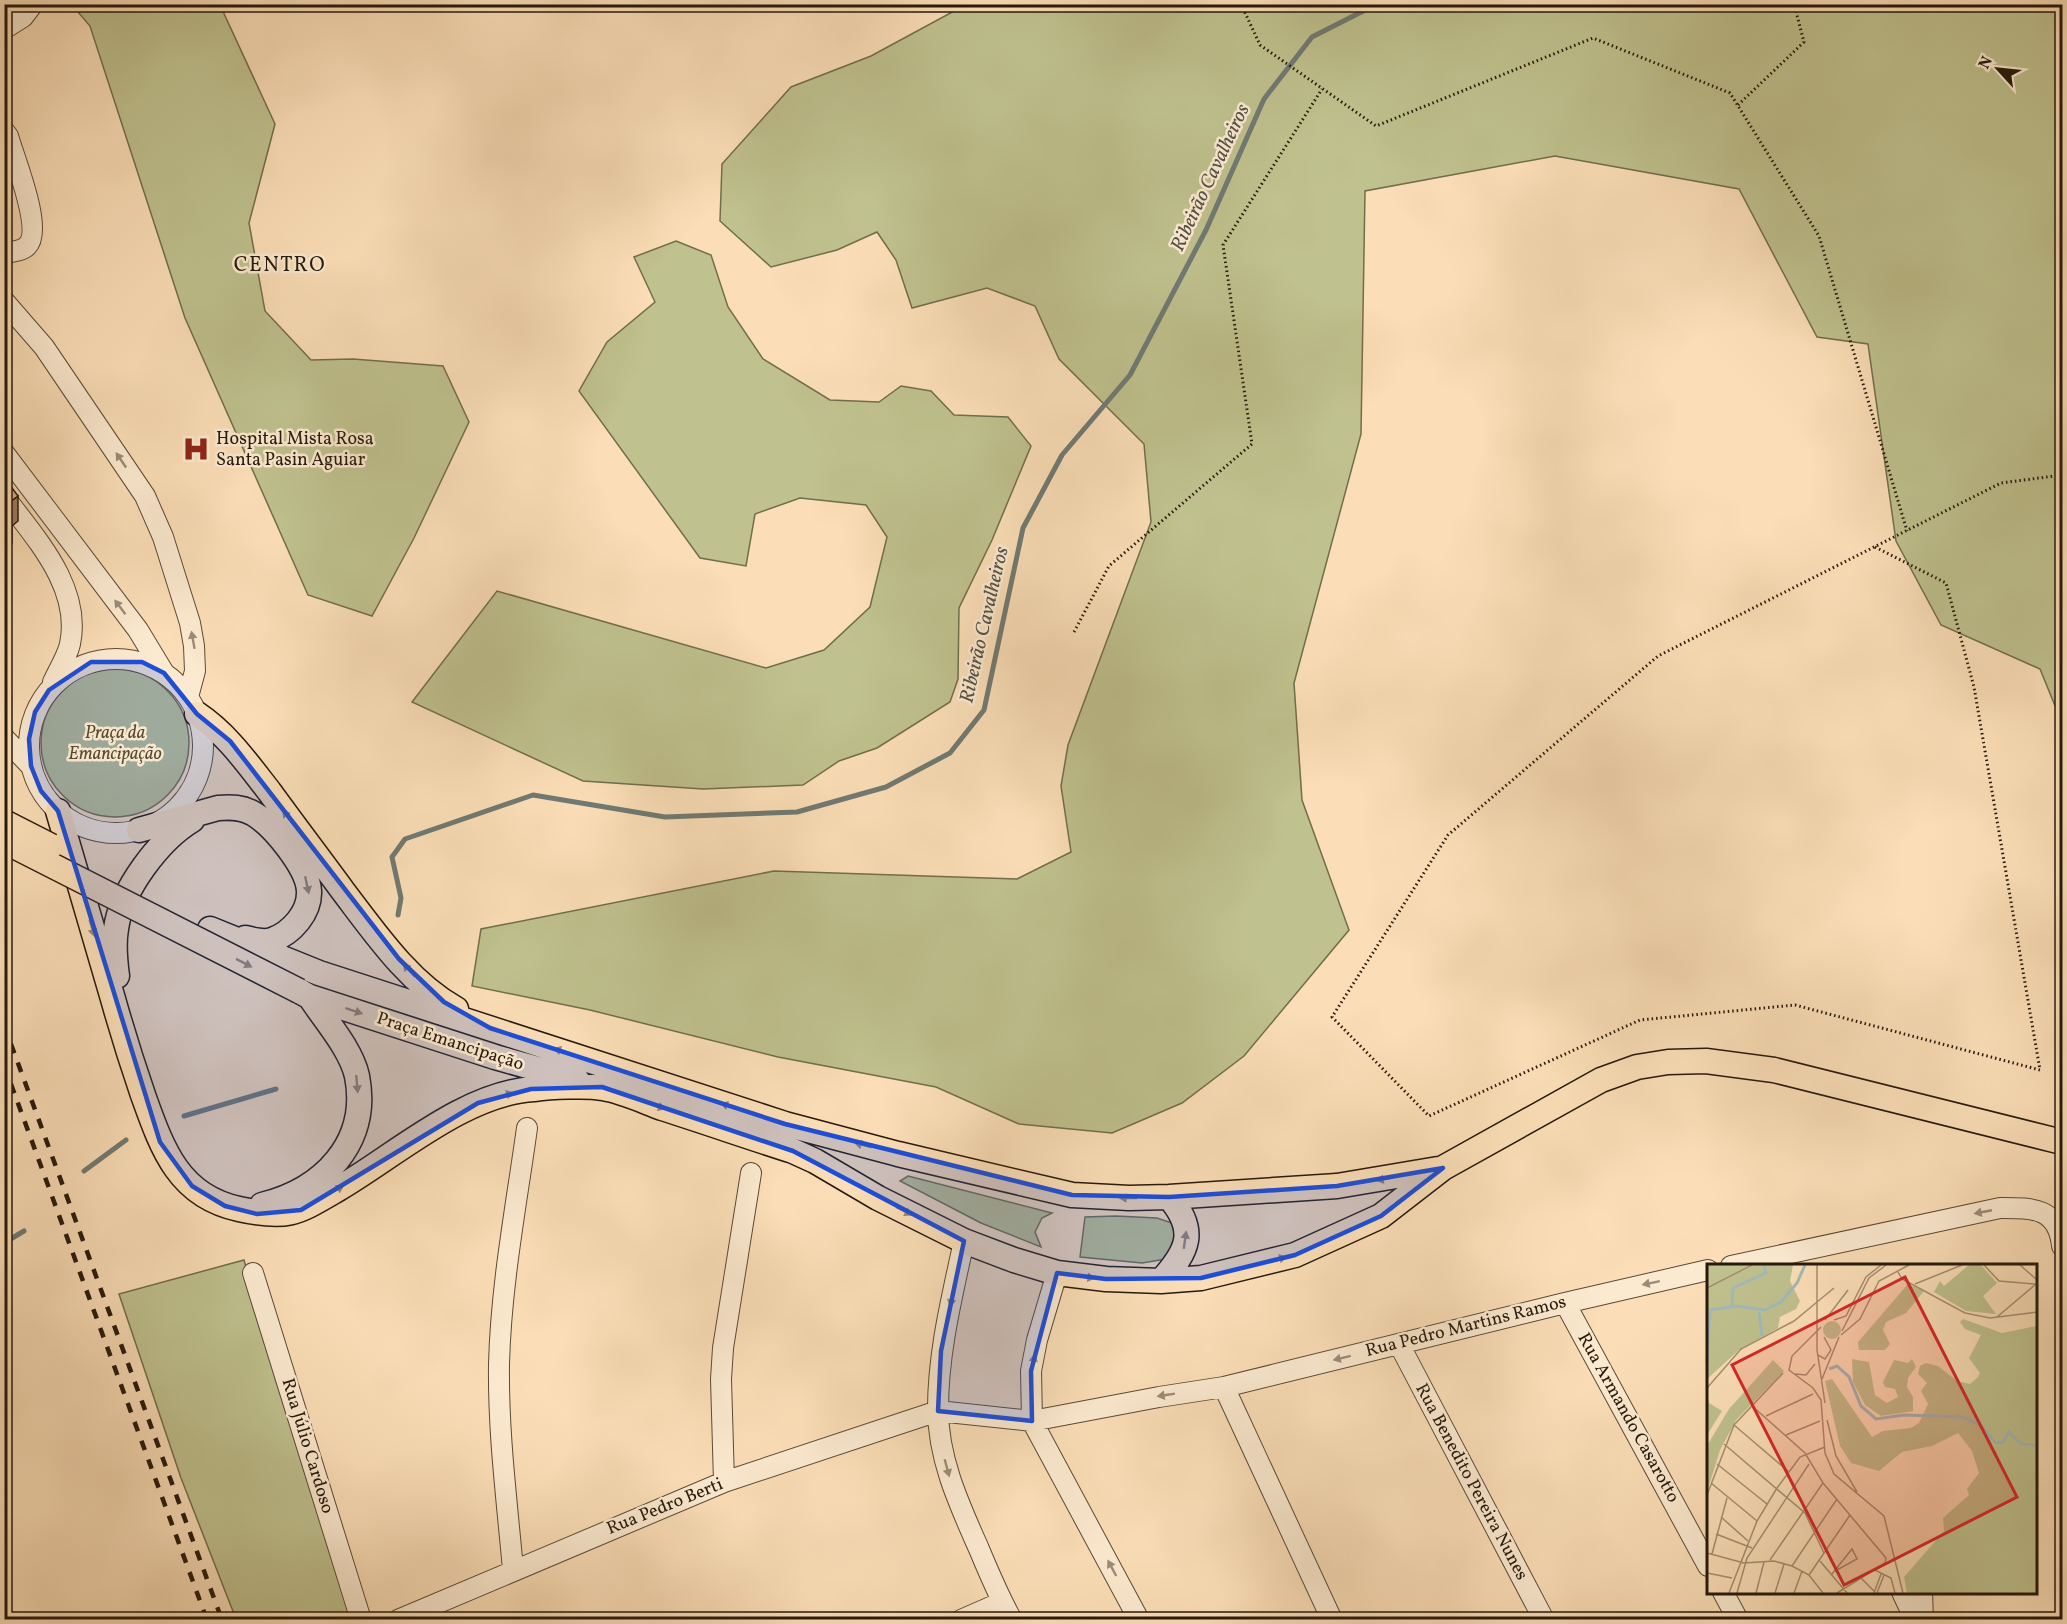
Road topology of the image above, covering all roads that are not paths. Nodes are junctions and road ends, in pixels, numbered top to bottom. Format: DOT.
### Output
graph roads {
  1 [pos="33,4"];
  2 [pos="4,29"];
  3 [pos="4,131"];
  4 [pos="4,253"];
  5 [pos="4,301"];
  6 [pos="4,453"];
  7 [pos="4,496"];
  8 [pos="164,673"];
  9 [pos="49,690"];
  10 [pos="192,706"];
  11 [pos="4,738"];
  12 [pos="31,766"];
  13 [pos="179,810"];
  14 [pos="58,811"];
  15 [pos="204,813"];
  16 [pos="4,822"];
  17 [pos="139,830"];
  18 [pos="4,841"];
  19 [pos="165,842"];
  20 [pos="210,929"];
  21 [pos="305,994"];
  22 [pos="116,1009"];
  23 [pos="490,1028"];
  24 [pos="602,1087"];
  25 [pos="527,1128"];
  26 [pos="2062,1142"];
  27 [pos="1443,1168"];
  28 [pos="751,1173"];
  29 [pos="1169,1197"];
  30 [pos="242,1210"];
  31 [pos="964,1241"];
  32 [pos="2062,1246"];
  33 [pos="1740,1264"];
  34 [pos="1707,1270"];
  35 [pos="1057,1273"];
  36 [pos="253,1274"];
  37 [pos="1161,1281"];
  38 [pos="1565,1303"];
  39 [pos="1399,1344"];
  40 [pos="1224,1387"];
  41 [pos="938,1410"];
  42 [pos="1032,1421"];
  43 [pos="724,1482"];
  44 [pos="1707,1564"];
  45 [pos="513,1570"];
  46 [pos="1724,1594"];
  47 [pos="1902,1594"];
  48 [pos="1922,1594"];
  49 [pos="1002,1602"];
  50 [pos="361,1620"];
  51 [pos="398,1620"];
  52 [pos="961,1620"];
  53 [pos="1012,1620"];
  54 [pos="1140,1620"];
  55 [pos="1332,1620"];
  56 [pos="1544,1620"];
  57 [pos="1738,1620"];
  58 [pos="1915,1620"];
  59 [pos="1923,1620"];
  1 -- 2 [label="street"];
  3 -- 4 [label="street"];
  10 -- 5 [label="street, one-way"];
  8 -- 6 [label="street, one-way"];
  7 -- 9 [label="street"];
  8 -- 9 [label="street"];
  8 -- 10 [label="street"];
  9 -- 12 [label="street"];
  10 -- 13 [label="street"];
  23 -- 10 [label="main road, one-way"];
  11 -- 12 [label="street"];
  12 -- 14 [label="street"];
  13 -- 15 [label="main road"];
  13 -- 17 [label="main road"];
  13 -- 19 [label="main road"];
  14 -- 17 [label="street"];
  14 -- 22 [label="main road, one-way"];
  15 -- 19 [label="main road"];
  15 -- 20 [label="main road, one-way"];
  16 -- 20 [label="main road, bridge"];
  18 -- 21 [label="main road, Praça Emancipação, one-way, bridge"];
  19 -- 22 [label="main road"];
  20 -- 23 [label="main road, Praça Emancipação"];
  21 -- 24 [label="main road, Praça Emancipação, one-way"];
  21 -- 30 [label="main road, one-way"];
  22 -- 30 [label="main road"];
  29 -- 23 [label="main road, Praça Emancipação, one-way"];
  30 -- 24 [label="main road, one-way"];
  24 -- 31 [label="main road, Praça Emancipação, one-way"];
  25 -- 45 [label="street"];
  26 -- 27 [label="main road"];
  27 -- 29 [label="main road, Praça Emancipação, one-way"];
  37 -- 27 [label="main road, Praça Emancipação, one-way"];
  28 -- 43 [label="street"];
  37 -- 29 [label="main road, one-way"];
  31 -- 35 [label="main road, Praça Emancipação"];
  31 -- 41 [label="street, one-way"];
  32 -- 33 [label="street, one-way"];
  34 -- 38 [label="street, Rua Pedro Martins Ramos, one-way"];
  35 -- 37 [label="main road, Praça Emancipação, one-way"];
  42 -- 35 [label="street, one-way"];
  36 -- 50 [label="street, Rua Júlio Cardoso"];
  38 -- 39 [label="street, Rua Pedro Martins Ramos"];
  38 -- 44 [label="street, Rua Armando Casarotto"];
  39 -- 40 [label="street, Rua Pedro Martins Ramos, one-way"];
  39 -- 56 [label="street, Rua Benedito Pereira Nunes"];
  40 -- 42 [label="street, Rua Pedro Martins Ramos, one-way"];
  40 -- 55 [label="street"];
  41 -- 42 [label="street, Rua Pedro Martins Ramos"];
  41 -- 43 [label="street, Rua Pedro Berti"];
  41 -- 49 [label="street, one-way"];
  54 -- 42 [label="street, one-way"];
  43 -- 45 [label="street, Rua Pedro Berti"];
  45 -- 51 [label="street, Rua Pedro Berti"];
  46 -- 57 [label="street"];
  47 -- 58 [label="street"];
  48 -- 59 [label="street"];
  49 -- 52 [label="street"];
  49 -- 53 [label="street"];
}
